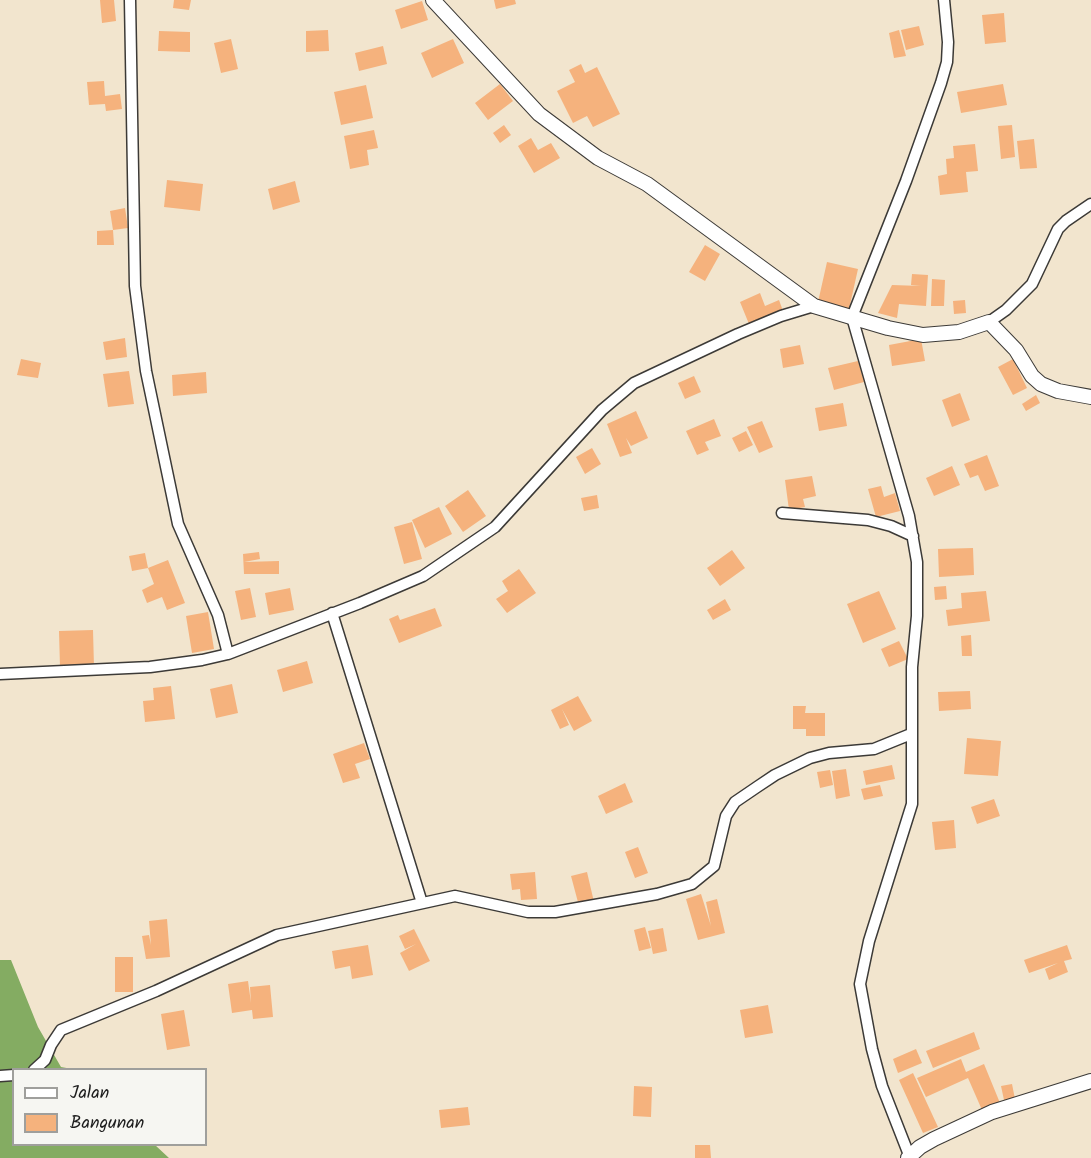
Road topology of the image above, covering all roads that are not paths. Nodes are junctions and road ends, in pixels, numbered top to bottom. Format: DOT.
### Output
graph roads {
  1 [pos="130,0"];
  2 [pos="433,0"];
  3 [pos="944,0"];
  4 [pos="1091,204"];
  5 [pos="814,306"];
  6 [pos="852,317"];
  7 [pos="989,322"];
  8 [pos="1091,397"];
  9 [pos="782,513"];
  10 [pos="913,536"];
  11 [pos="332,613"];
  12 [pos="228,654"];
  13 [pos="0,674"];
  14 [pos="911,734"];
  15 [pos="422,903"];
  16 [pos="36,1068"];
  17 [pos="1091,1081"];
  18 [pos="909,1157"];
  1 -- 12 [label="street"];
  2 -- 5 [label="street"];
  3 -- 6 [label="street"];
  4 -- 7 [label="street"];
  5 -- 6 [label="street"];
  5 -- 11 [label="street"];
  6 -- 7 [label="street"];
  6 -- 10 [label="street"];
  7 -- 8 [label="street"];
  9 -- 10 [label="street"];
  10 -- 14 [label="street"];
  11 -- 12 [label="street"];
  11 -- 15 [label="street"];
  12 -- 13 [label="street"];
  14 -- 15 [label="street"];
  14 -- 18 [label="street"];
  15 -- 16 [label="street"];
  17 -- 18 [label="street"];
}
